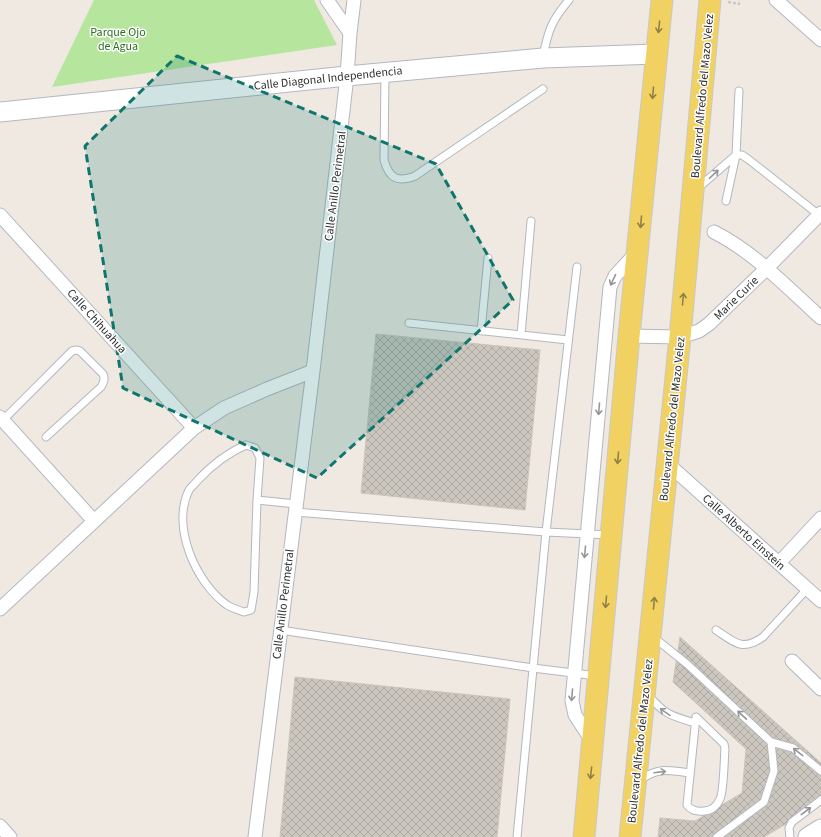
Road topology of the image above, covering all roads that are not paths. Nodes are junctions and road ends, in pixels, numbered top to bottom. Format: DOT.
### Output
graph roads {
  1 [pos="327,0"];
  2 [pos="354,0"];
  3 [pos="569,0"];
  4 [pos="662,0"];
  5 [pos="710,0"];
  6 [pos="776,0"];
  7 [pos="350,33"];
  8 [pos="821,40"];
  9 [pos="656,54"];
  10 [pos="543,58"];
  11 [pos="384,72"];
  12 [pos="347,76"];
  13 [pos="543,90"];
  14 [pos="739,91"];
  15 [pos="0,112"];
  16 [pos="736,155"];
  17 [pos="693,194"];
  18 [pos="726,200"];
  19 [pos="820,214"];
  20 [pos="0,215"];
  21 [pos="531,221"];
  22 [pos="714,232"];
  23 [pos="638,250"];
  24 [pos="488,258"];
  25 [pos="577,267"];
  26 [pos="766,269"];
  27 [pos="821,318"];
  28 [pos="409,323"];
  29 [pos="481,331"];
  30 [pos="521,335"];
  31 [pos="629,336"];
  32 [pos="680,338"];
  33 [pos="568,340"];
  34 [pos="313,371"];
  35 [pos="1,418"];
  36 [pos="194,428"];
  37 [pos="46,437"];
  38 [pos="667,463"];
  39 [pos="257,500"];
  40 [pos="295,508"];
  41 [pos="821,518"];
  42 [pos="94,521"];
  43 [pos="546,532"];
  44 [pos="587,533"];
  45 [pos="612,535"];
  46 [pos="779,563"];
  47 [pos="808,588"];
  48 [pos="821,600"];
  49 [pos="0,609"];
  50 [pos="280,630"];
  51 [pos="716,630"];
  52 [pos="651,635"];
  53 [pos="792,661"];
  54 [pos="533,668"];
  55 [pos="575,674"];
  56 [pos="599,676"];
  57 [pos="644,688"];
  58 [pos="821,689"];
  59 [pos="696,723"];
  60 [pos="771,742"];
  61 [pos="594,743"];
  62 [pos="821,771"];
  63 [pos="690,773"];
  64 [pos="634,785"];
  65 [pos="821,800"];
  66 [pos="0,826"];
  67 [pos="821,829"];
  68 [pos="10,837"];
  69 [pos="255,837"];
  70 [pos="517,837"];
  71 [pos="584,837"];
  72 [pos="630,837"];
  73 [pos="717,837"];
  74 [pos="790,837"];
  75 [pos="808,837"];
  1 -- 7 [label="street"];
  2 -- 7 [label="street, Calle Anillo Perimetral"];
  3 -- 10 [label="lane"];
  4 -- 9 [label="main road, one-way"];
  5 -- 17 [label="main road, Boulevard Alfredo del Mazo Velez"];
  6 -- 8 [label="street"];
  7 -- 12 [label="street, Calle Anillo Perimetral"];
  9 -- 10 [label="main road, Calle Diagonal Independencia"];
  9 -- 23 [label="main road, one-way"];
  10 -- 11 [label="main road, Calle Diagonal Independencia"];
  11 -- 12 [label="main road, Calle Diagonal Independencia"];
  11 -- 13 [label="lane"];
  12 -- 15 [label="main road, Calle Diagonal Independencia"];
  12 -- 34 [label="street, Calle Anillo Perimetral"];
  14 -- 16 [label="lane"];
  17 -- 16 [label="lane, one-way"];
  16 -- 18 [label="lane"];
  16 -- 19 [label="lane"];
  32 -- 17 [label="main road, Boulevard Alfredo del Mazo Velez, one-way"];
  19 -- 26 [label="street, Marie Curie"];
  20 -- 36 [label="street, Calle Chihuahua"];
  21 -- 30 [label="lane"];
  22 -- 26 [label="street"];
  23 -- 31 [label="main road"];
  23 -- 44 [label="street, one-way"];
  24 -- 29 [label="lane"];
  25 -- 33 [label="lane"];
  26 -- 27 [label="street"];
  26 -- 32 [label="street, Marie Curie"];
  28 -- 29 [label="lane"];
  29 -- 30 [label="lane"];
  30 -- 33 [label="lane"];
  31 -- 32 [label="street, Marie Curie"];
  31 -- 45 [label="main road, one-way"];
  32 -- 38 [label="main road, Boulevard Alfredo del Mazo Velez"];
  33 -- 43 [label="lane"];
  34 -- 36 [label="street"];
  34 -- 40 [label="street, Calle Anillo Perimetral"];
  35 -- 37 [label="lane"];
  35 -- 42 [label="street"];
  36 -- 42 [label="street"];
  38 -- 46 [label="street, Calle Alberto Einstein"];
  52 -- 38 [label="main road, Boulevard Alfredo del Mazo Velez, one-way"];
  39 -- 39 [label="lane"];
  39 -- 40 [label="lane"];
  40 -- 43 [label="lane"];
  40 -- 50 [label="street, Calle Anillo Perimetral"];
  41 -- 46 [label="street"];
  42 -- 49 [label="street"];
  43 -- 44 [label="lane"];
  43 -- 54 [label="lane"];
  44 -- 45 [label="lane"];
  44 -- 55 [label="street, one-way"];
  45 -- 56 [label="main road, one-way"];
  46 -- 47 [label="street, Calle Alberto Einstein"];
  47 -- 48 [label="street, Calle Alberto Einstein"];
  47 -- 51 [label="lane"];
  50 -- 54 [label="lane"];
  50 -- 69 [label="street, Calle Anillo Perimetral"];
  52 -- 57 [label="main road, Boulevard Alfredo del Mazo Velez"];
  60 -- 52 [label="lane, one-way"];
  53 -- 58 [label="street"];
  54 -- 55 [label="lane"];
  54 -- 70 [label="lane"];
  55 -- 56 [label="lane"];
  55 -- 61 [label="street, one-way"];
  56 -- 61 [label="main road"];
  59 -- 57 [label="lane, one-way"];
  57 -- 64 [label="main road, Boulevard Alfredo del Mazo Velez"];
  59 -- 63 [label="lane"];
  59 -- 63 [label="lane"];
  62 -- 60 [label="lane, one-way"];
  60 -- 73 [label="lane"];
  61 -- 71 [label="main road, one-way"];
  64 -- 63 [label="lane, one-way"];
  64 -- 72 [label="main road, Boulevard Alfredo del Mazo Velez"];
  74 -- 65 [label="lane, one-way"];
  66 -- 68 [label="street"];
  67 -- 75 [label="main road"];
}
